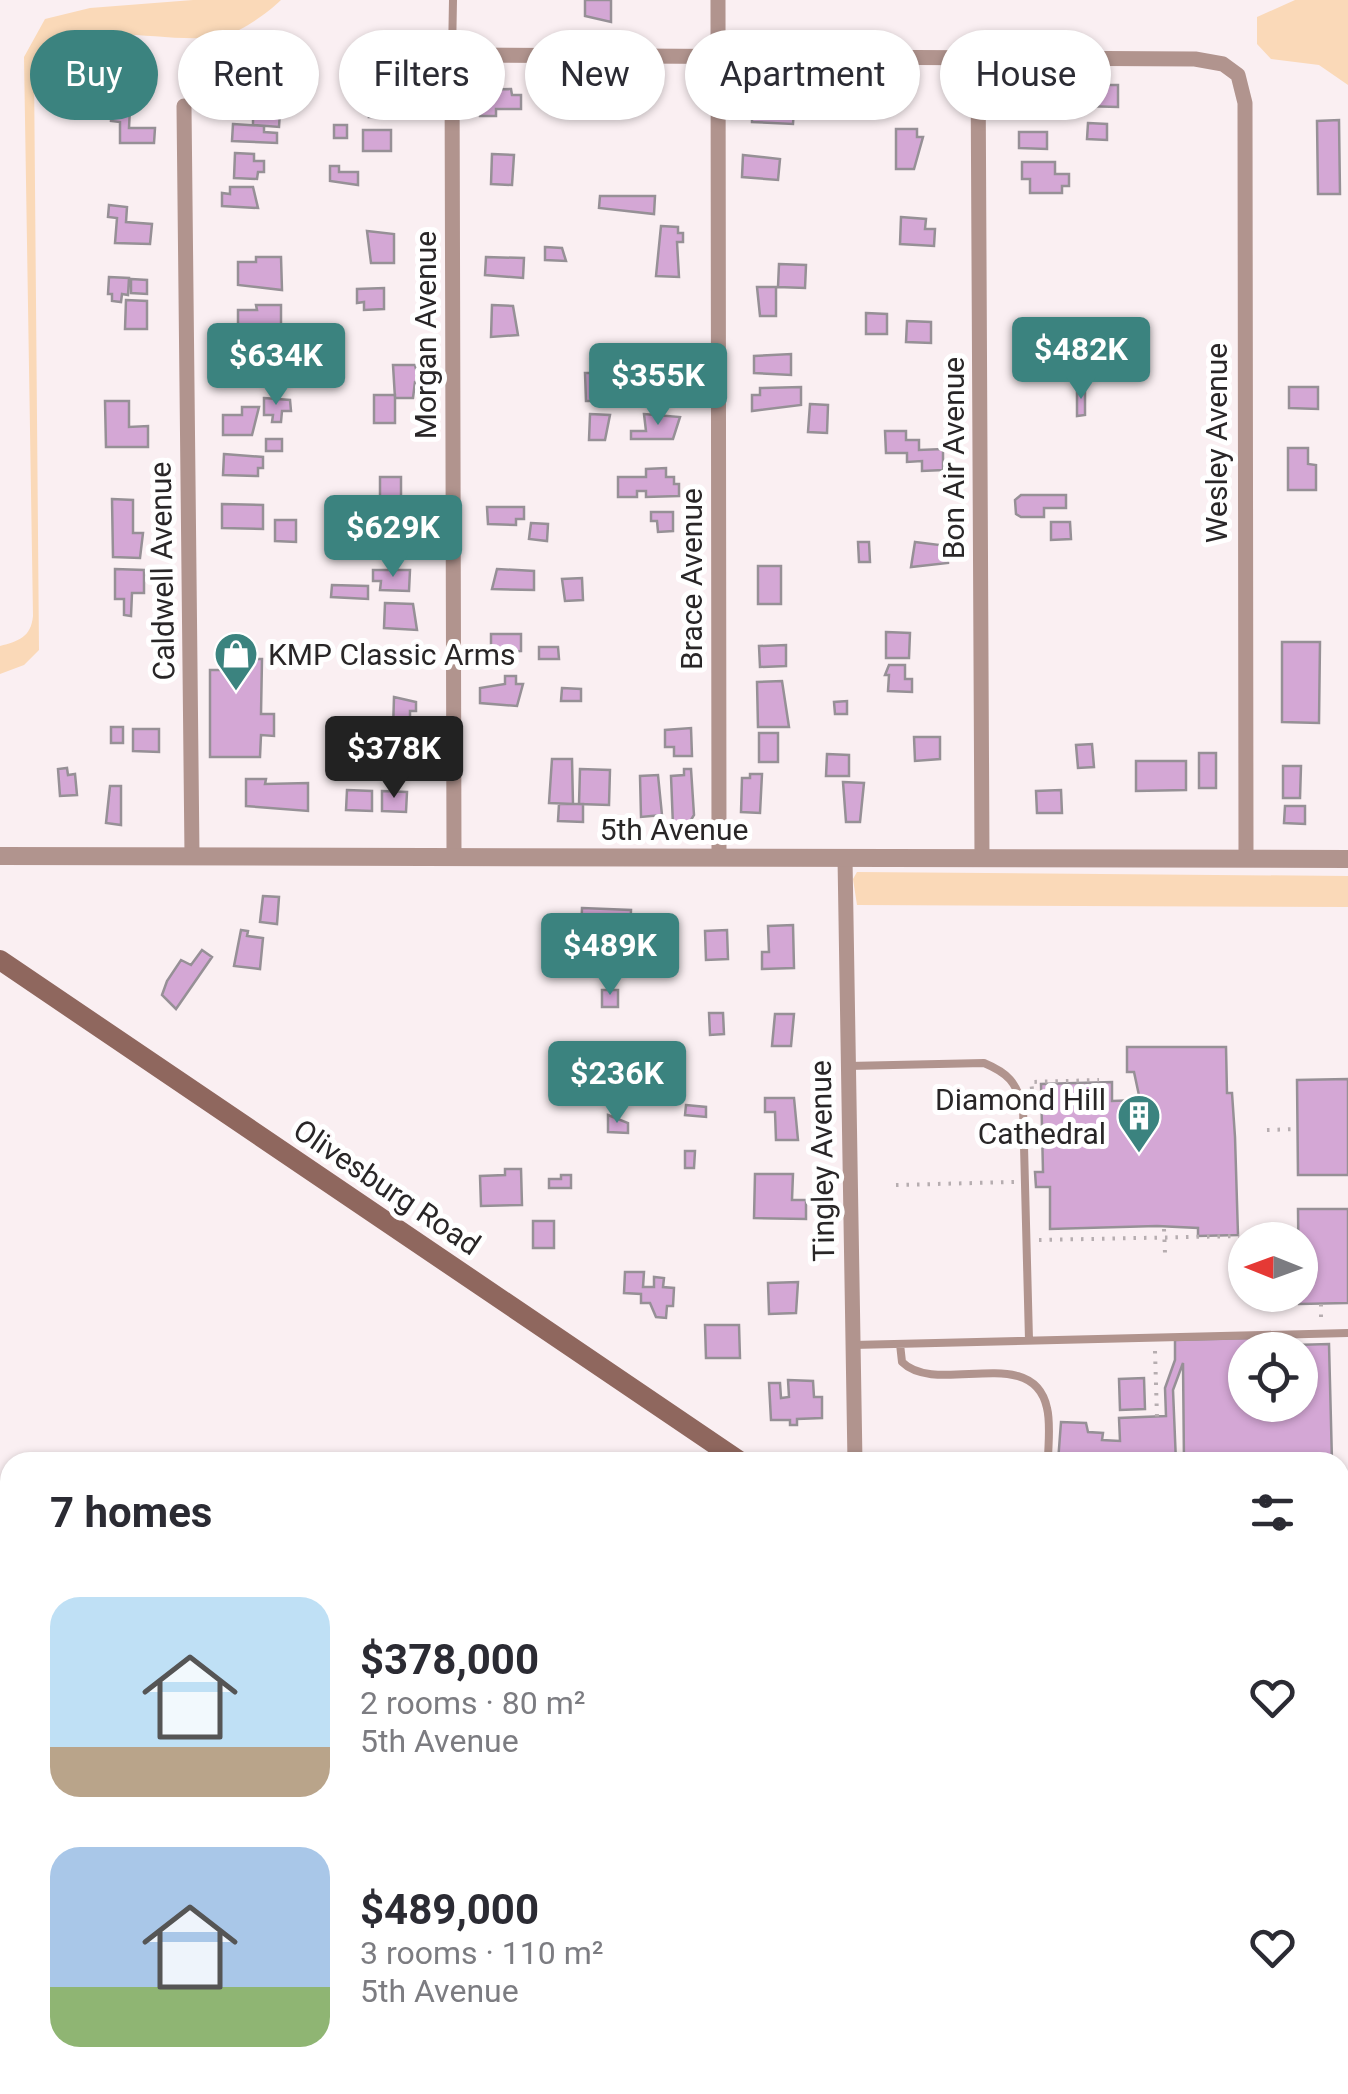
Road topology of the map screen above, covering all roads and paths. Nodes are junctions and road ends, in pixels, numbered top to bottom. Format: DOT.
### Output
graph roads {
  1 [pos="453,0"];
  2 [pos="718,0"];
  3 [pos="452,30"];
  4 [pos="717,30"];
  5 [pos="505,55"];
  6 [pos="685,56"];
  7 [pos="1111,59"];
  8 [pos="184,120"];
  9 [pos="452,120"];
  10 [pos="716,120"];
  11 [pos="978,120"];
  12 [pos="454,855"];
  13 [pos="0,856"];
  14 [pos="192,856"];
  15 [pos="718,857"];
  16 [pos="845,858"];
  17 [pos="982,858"];
  18 [pos="1348,859"];
  19 [pos="1246,860"];
  20 [pos="0,960"];
  21 [pos="848,1066"];
  22 [pos="1100,1080"];
  23 [pos="1032,1102"];
  24 [pos="1297,1129"];
  25 [pos="1267,1130"];
  26 [pos="1025,1182"];
  27 [pos="896,1185"];
  28 [pos="1164,1229"];
  29 [pos="1228,1236"];
  30 [pos="1164,1238"];
  31 [pos="1035,1240"];
  32 [pos="1165,1252"];
  33 [pos="1320,1304"];
  34 [pos="1348,1333"];
  35 [pos="1321,1334"];
  36 [pos="1155,1337"];
  37 [pos="1029,1340"];
  38 [pos="900,1344"];
  39 [pos="853,1345"];
  40 [pos="1157,1417"];
  41 [pos="726,1452"];
  42 [pos="856,1452"];
  43 [pos="1048,1452"];
  1 -- 3 [label="lane"];
  2 -- 4 [label="street, Brace Avenue"];
  5 -- 6 [label="street"];
  7 -- 19 [label="street, Wesley Avenue"];
  8 -- 14 [label="street, Caldwell Avenue"];
  9 -- 12 [label="street, Morgan Avenue"];
  10 -- 15 [label="street, Brace Avenue"];
  11 -- 17 [label="street, Bon Air Avenue"];
  12 -- 14 [label="street, 5th Avenue"];
  12 -- 15 [label="street, 5th Avenue"];
  13 -- 14 [label="street, 5th Avenue"];
  15 -- 16 [label="street, 5th Avenue"];
  16 -- 17 [label="street, 5th Avenue"];
  16 -- 21 [label="street, Tingley Avenue"];
  17 -- 19 [label="street, 5th Avenue"];
  18 -- 19 [label="street, 5th Avenue"];
  20 -- 41 [label="main road, Olivesburg Road"];
  21 -- 26 [label="lane"];
  21 -- 39 [label="street, Tingley Avenue"];
  22 -- 23 [label="path"];
  24 -- 25 [label="path"];
  26 -- 27 [label="path"];
  26 -- 37 [label="lane"];
  28 -- 30 [label="path"];
  29 -- 30 [label="path"];
  30 -- 31 [label="path"];
  30 -- 32 [label="path"];
  33 -- 35 [label="path"];
  34 -- 35 [label="lane"];
  35 -- 36 [label="lane"];
  36 -- 37 [label="lane"];
  36 -- 40 [label="path"];
  37 -- 38 [label="lane"];
  38 -- 39 [label="lane"];
  38 -- 43 [label="lane"];
  39 -- 42 [label="street, Tingley Avenue"];
}
